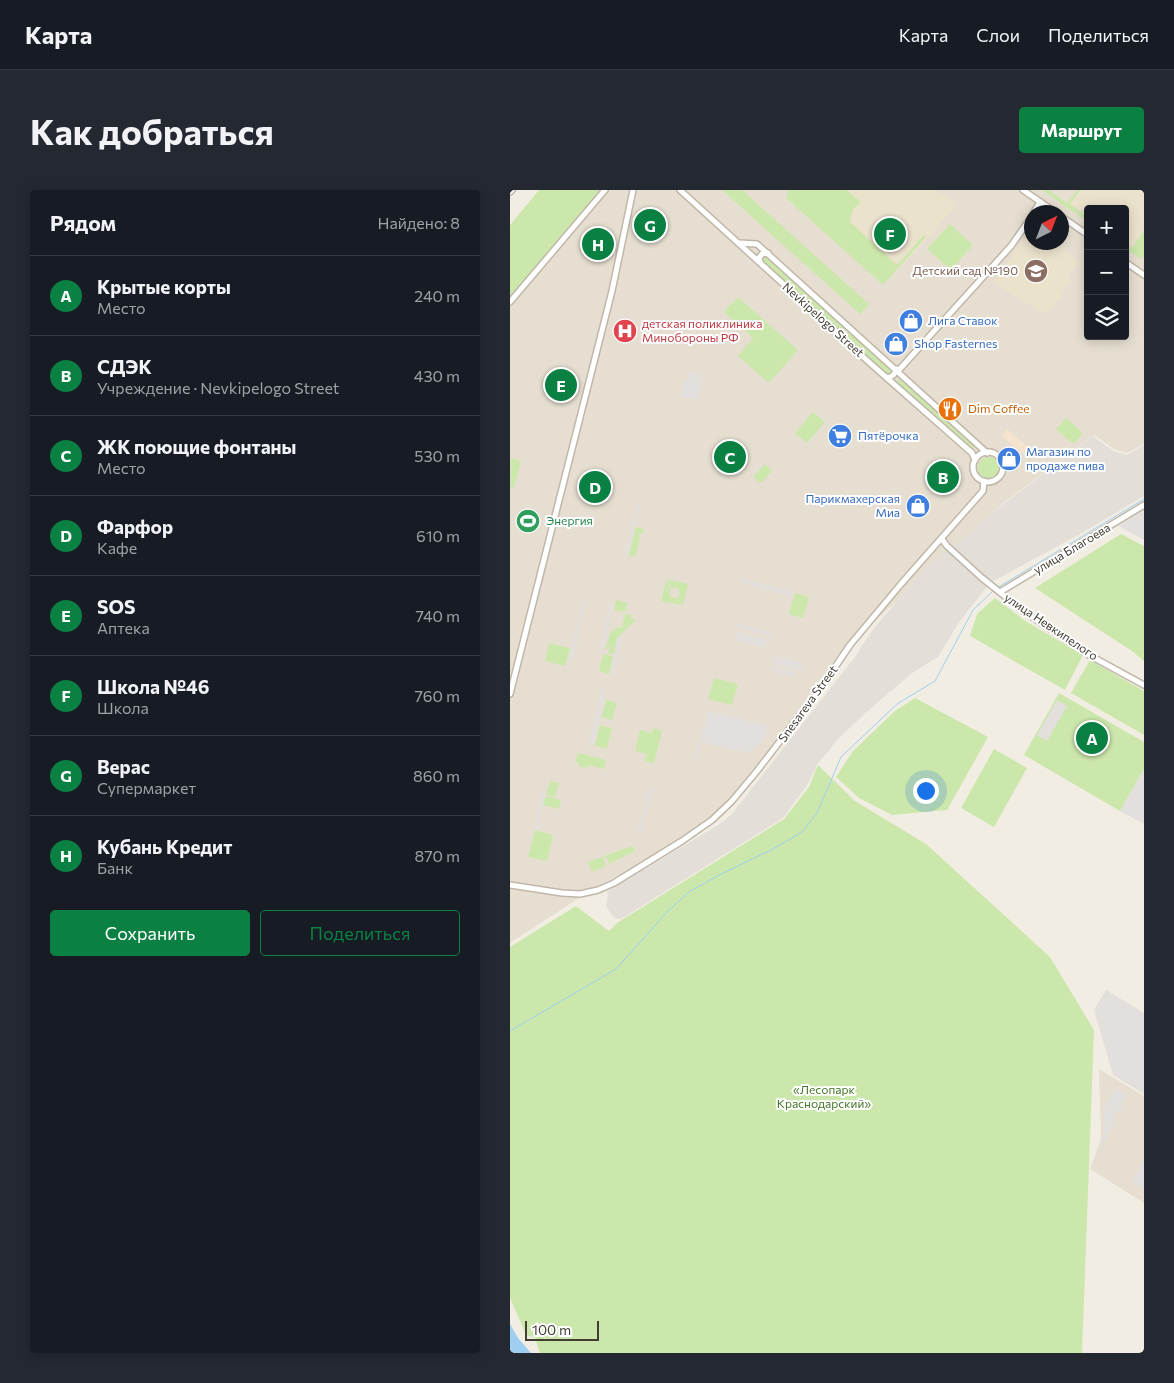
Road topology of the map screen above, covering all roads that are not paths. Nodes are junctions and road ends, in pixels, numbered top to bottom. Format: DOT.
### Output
graph roads {
  1 [pos="605,190"];
  2 [pos="633,190"];
  3 [pos="680,190"];
  4 [pos="1023,190"];
  5 [pos="1040,202"];
  6 [pos="1038,205"];
  7 [pos="1044,205"];
  8 [pos="1069,222"];
  9 [pos="1024,226"];
  10 [pos="1084,232"];
  11 [pos="739,243"];
  12 [pos="768,253"];
  13 [pos="760,262"];
  14 [pos="1129,265"];
  15 [pos="1144,275"];
  16 [pos="510,302"];
  17 [pos="898,371"];
  18 [pos="887,378"];
  19 [pos="894,384"];
  20 [pos="987,453"];
  21 [pos="975,460"];
  22 [pos="984,481"];
  23 [pos="1144,505"];
  24 [pos="942,539"];
  25 [pos="999,591"];
  26 [pos="1144,685"];
  27 [pos="510,694"];
  28 [pos="510,886"];
  1 -- 16 [label="street"];
  2 -- 27 [label="street"];
  3 -- 11 [label="street, Nevkipelogo Street"];
  4 -- 5 [label="street"];
  5 -- 6 [label="street"];
  5 -- 7 [label="street"];
  8 -- 10 [label="street"];
  9 -- 17 [label="street"];
  11 -- 12 [label="street, Nevkipelogo Street"];
  11 -- 13 [label="street, Nevkipelogo Street"];
  12 -- 13 [label="street"];
  12 -- 17 [label="street, Nevkipelogo Street"];
  13 -- 18 [label="street, Nevkipelogo Street"];
  14 -- 15 [label="street"];
  17 -- 18 [label="street"];
  17 -- 19 [label="street"];
  17 -- 20 [label="street, Nevkipelogo Street"];
  18 -- 19 [label="street, Nevkipelogo Street"];
  19 -- 21 [label="street, Nevkipelogo Street"];
  20 -- 21 [label="street"];
  20 -- 22 [label="street"];
  21 -- 22 [label="street"];
  22 -- 24 [label="street, Snesareva Street"];
  23 -- 25 [label="street, улица Благоева"];
  24 -- 25 [label="street, улица Невкипелого"];
  24 -- 28 [label="street, Snesareva Street"];
  25 -- 26 [label="street, улица Невкипелого"];
}
